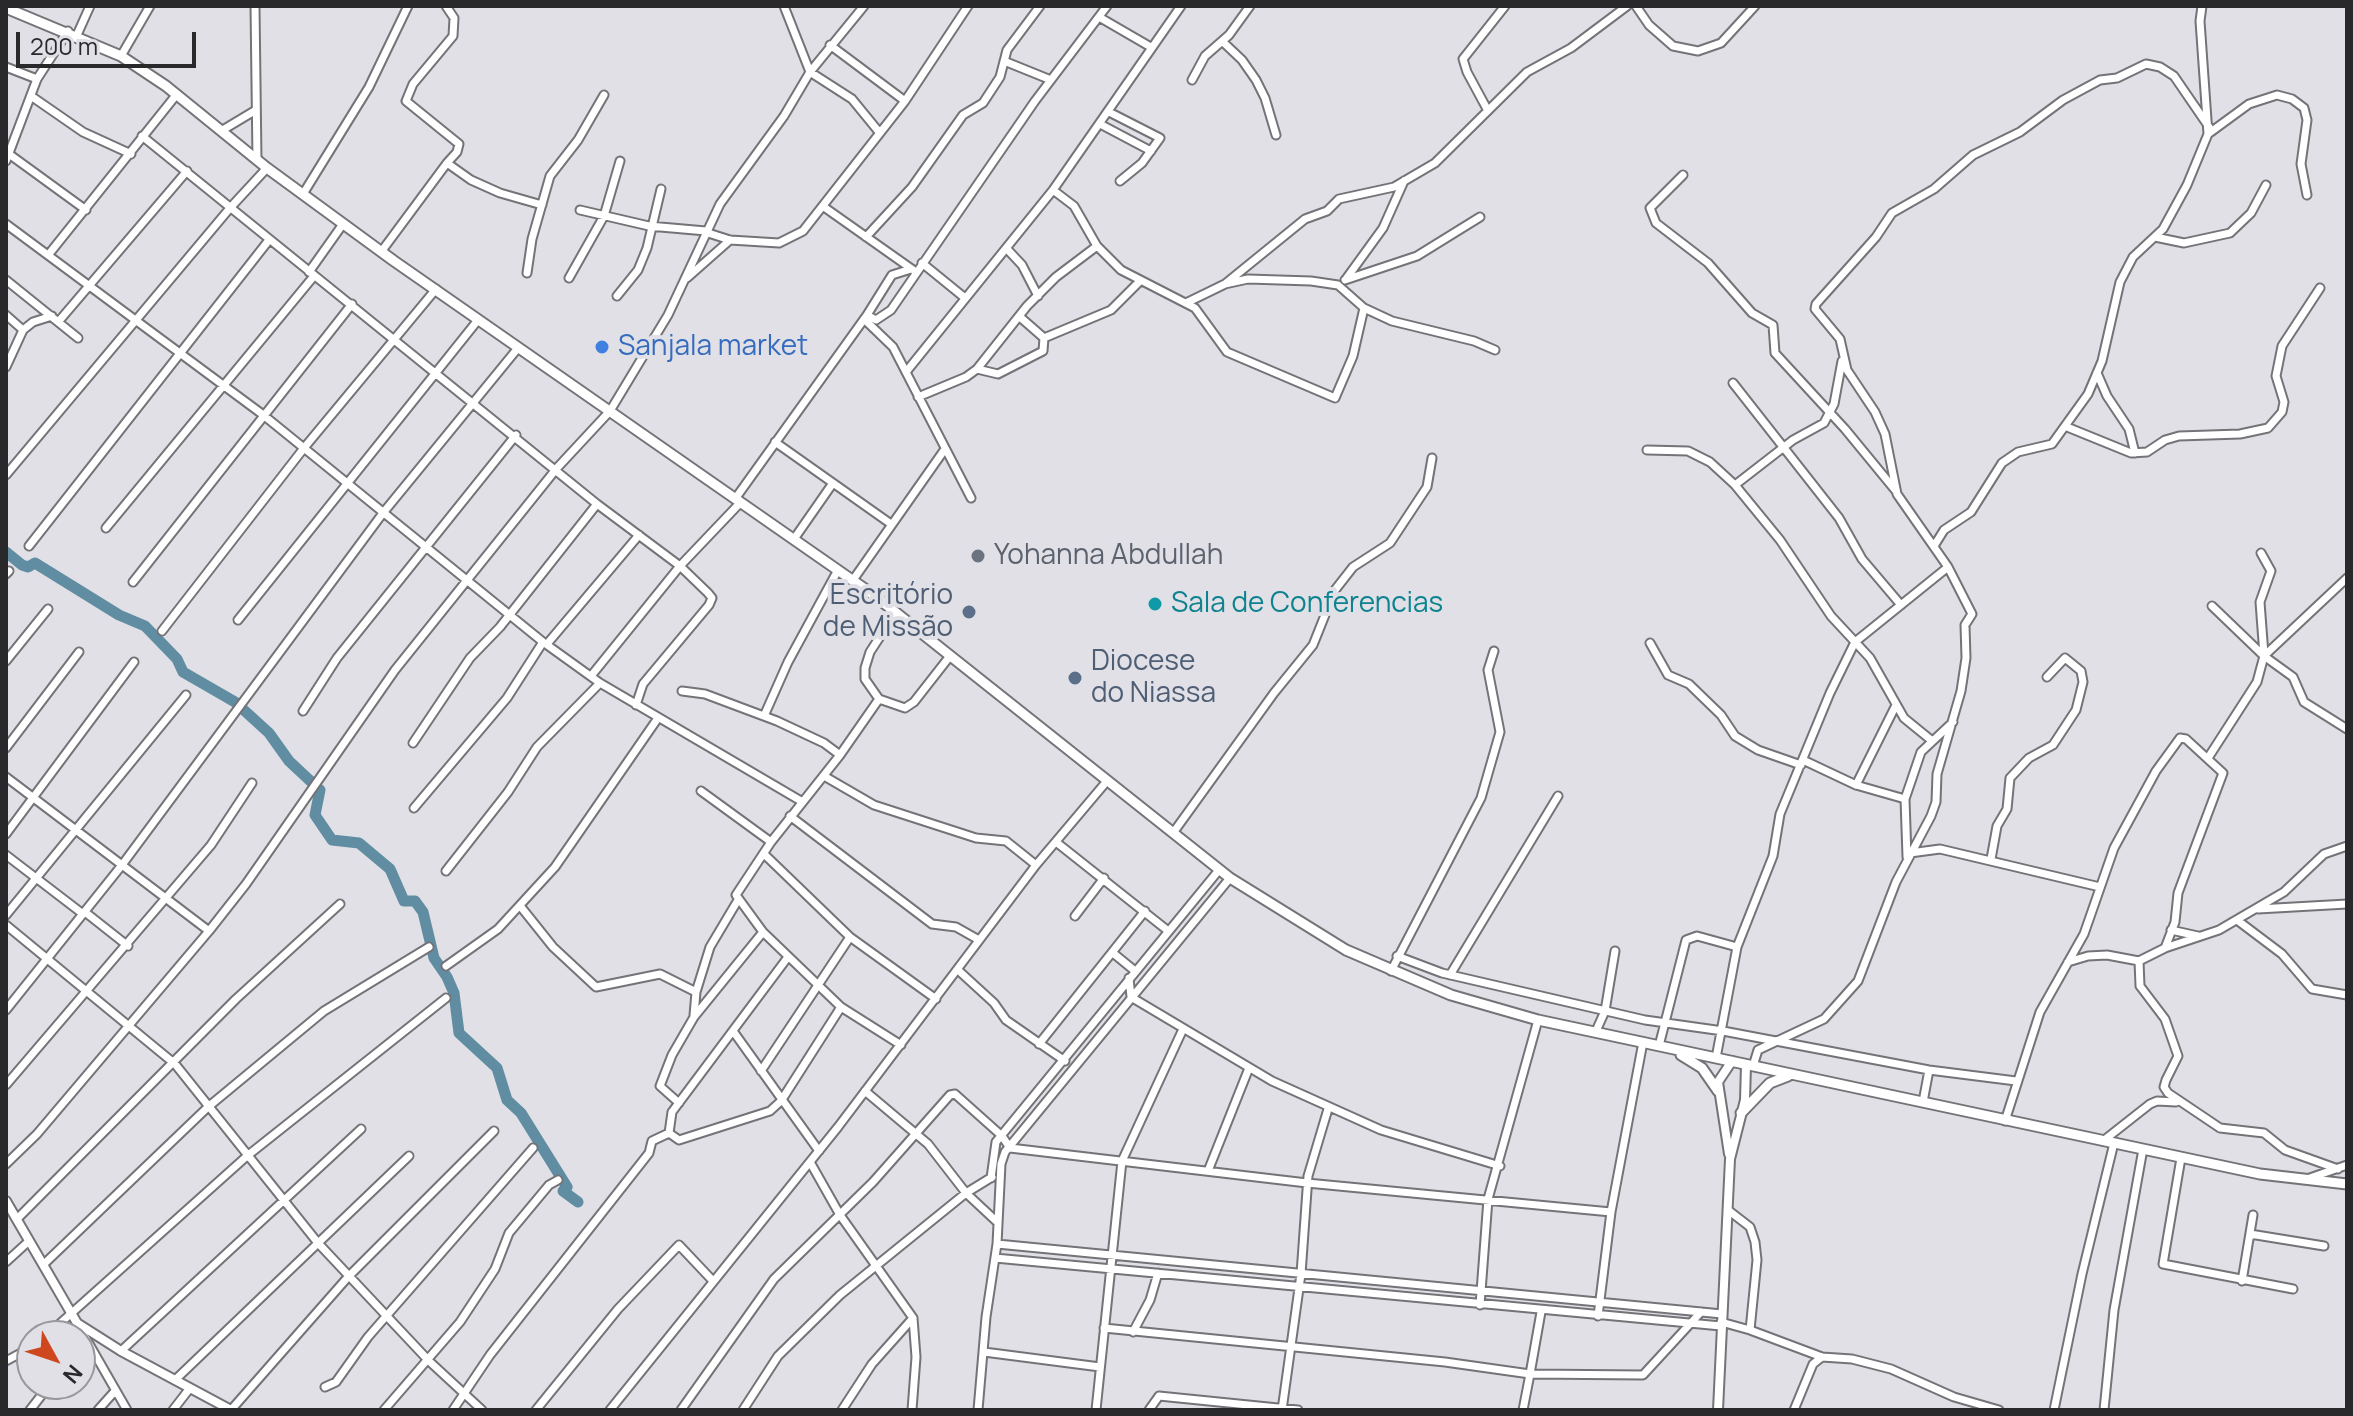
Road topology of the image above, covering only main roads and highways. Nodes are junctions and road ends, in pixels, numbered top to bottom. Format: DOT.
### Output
graph roads {
  1 [pos="6,8"];
  2 [pos="1663,1047"];
  3 [pos="1791,1075"];
  4 [pos="1718,1091"];
  5 [pos="1741,1113"];
  6 [pos="2344,1185"];
  1 -- 2 [label="main road"];
  2 -- 3 [label="main road"];
  2 -- 4 [label="main road"];
  3 -- 5 [label="main road"];
  3 -- 6 [label="main road"];
}
